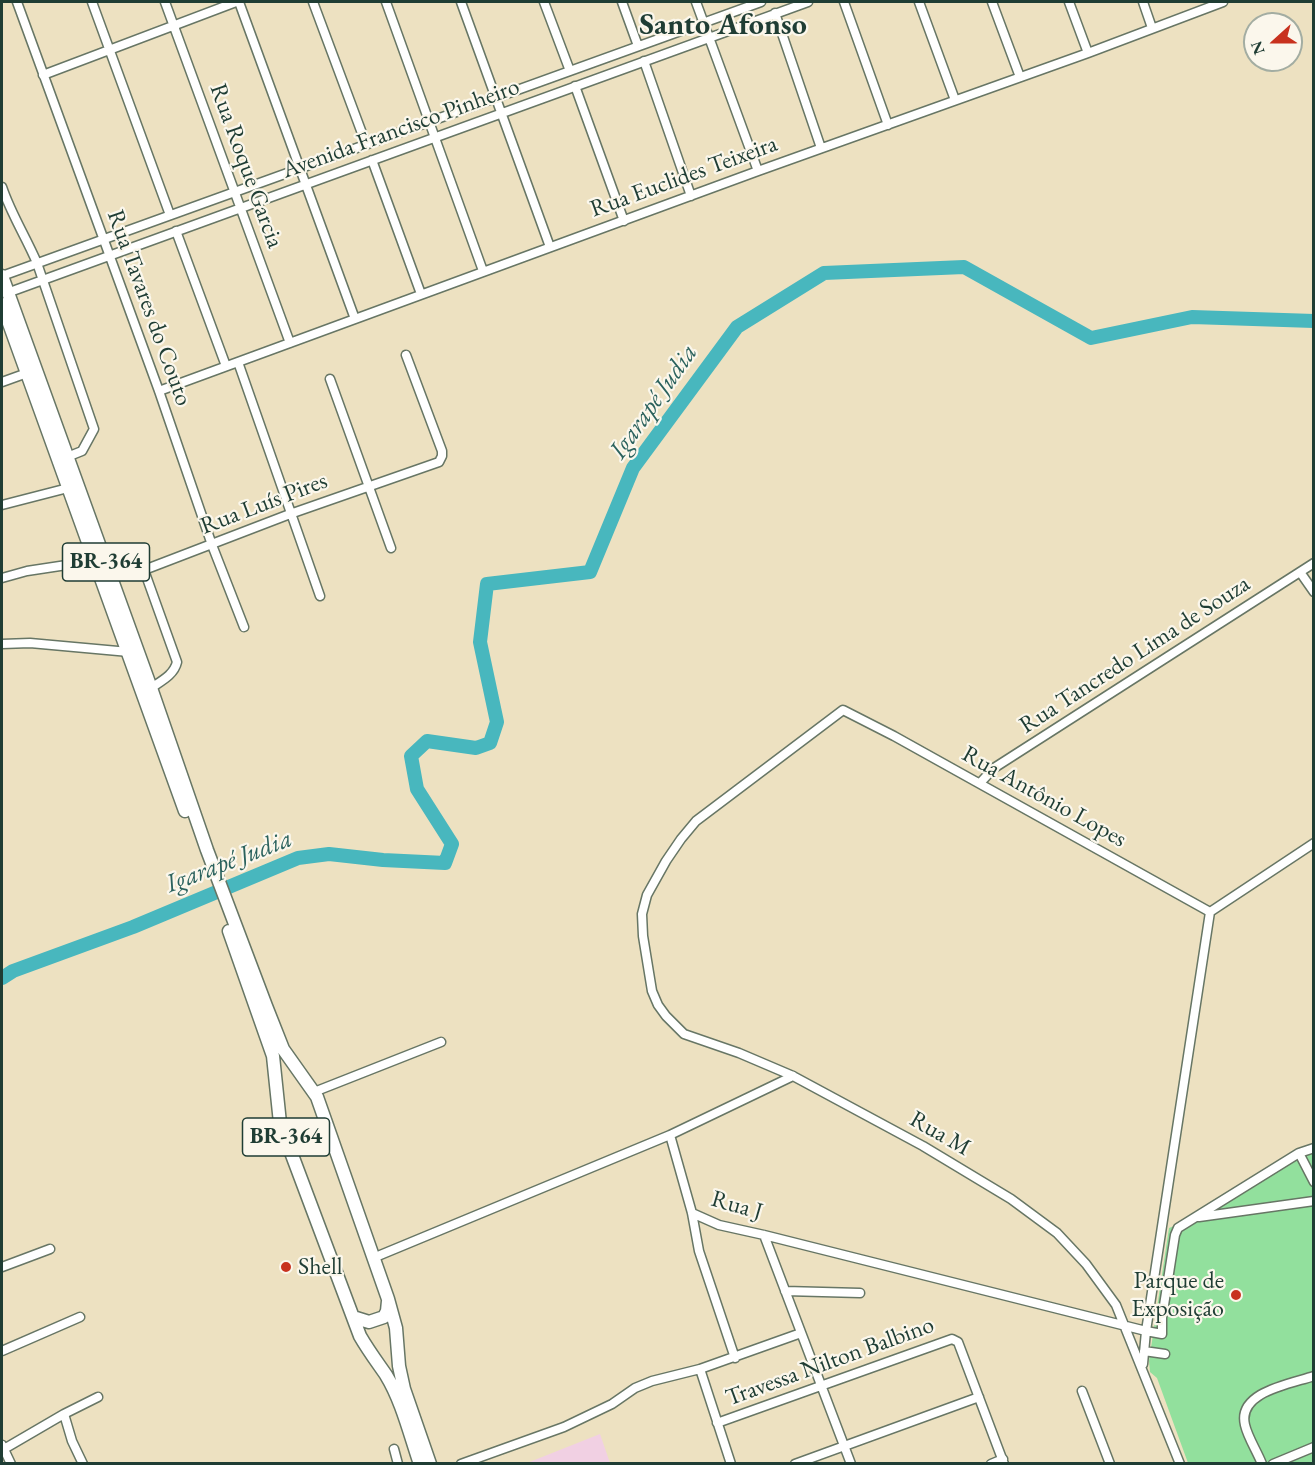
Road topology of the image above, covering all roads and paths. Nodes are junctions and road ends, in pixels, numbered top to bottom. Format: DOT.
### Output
graph roads {
  1 [pos="17,2"];
  2 [pos="92,2"];
  3 [pos="165,2"];
  4 [pos="238,2"];
  5 [pos="313,2"];
  6 [pos="386,2"];
  7 [pos="461,2"];
  8 [pos="544,2"];
  9 [pos="622,2"];
  10 [pos="696,2"];
  11 [pos="761,2"];
  12 [pos="808,2"];
  13 [pos="844,2"];
  14 [pos="919,2"];
  15 [pos="992,2"];
  16 [pos="1069,2"];
  17 [pos="1143,2"];
  18 [pos="1221,2"];
  19 [pos="775,13"];
  20 [pos="704,22"];
  21 [pos="174,27"];
  22 [pos="1152,28"];
  23 [pos="710,37"];
  24 [pos="639,46"];
  25 [pos="110,50"];
  26 [pos="1088,53"];
  27 [pos="644,61"];
  28 [pos="570,71"];
  29 [pos="42,75"];
  30 [pos="1020,77"];
  31 [pos="575,86"];
  32 [pos="496,97"];
  33 [pos="955,100"];
  34 [pos="502,113"];
  35 [pos="430,121"];
  36 [pos="888,125"];
  37 [pos="435,137"];
  38 [pos="366,144"];
  39 [pos="821,148"];
  40 [pos="372,160"];
  41 [pos="301,168"];
  42 [pos="758,171"];
  43 [pos="306,184"];
  44 [pos="2,187"];
  45 [pos="235,192"];
  46 [pos="691,196"];
  47 [pos="241,208"];
  48 [pos="170,215"];
  49 [pos="624,221"];
  50 [pos="176,231"];
  51 [pos="103,239"];
  52 [pos="550,247"];
  53 [pos="109,256"];
  54 [pos="37,263"];
  55 [pos="483,271"];
  56 [pos="2,276"];
  57 [pos="43,280"];
  58 [pos="421,294"];
  59 [pos="4,306"];
  60 [pos="355,319"];
  61 [pos="290,343"];
  62 [pos="406,355"];
  63 [pos="238,362"];
  64 [pos="226,366"];
  65 [pos="27,373"];
  66 [pos="330,380"];
  67 [pos="2,382"];
  68 [pos="159,391"];
  69 [pos="67,457"];
  70 [pos="368,487"];
  71 [pos="68,488"];
  72 [pos="2,505"];
  73 [pos="290,514"];
  74 [pos="212,545"];
  75 [pos="391,548"];
  76 [pos="93,561"];
  77 [pos="1314,563"];
  78 [pos="144,570"];
  79 [pos="1300,572"];
  80 [pos="111,577"];
  81 [pos="2,578"];
  82 [pos="1314,592"];
  83 [pos="320,596"];
  84 [pos="244,627"];
  85 [pos="2,645"];
  86 [pos="129,652"];
  87 [pos="151,688"];
  88 [pos="857,716"];
  89 [pos="980,783"];
  90 [pos="1314,843"];
  91 [pos="203,852"];
  92 [pos="1210,912"];
  93 [pos="241,951"];
  94 [pos="441,1042"];
  95 [pos="793,1076"];
  96 [pos="314,1092"];
  97 [pos="330,1135"];
  98 [pos="670,1135"];
  99 [pos="290,1148"];
  100 [pos="1314,1148"];
  101 [pos="1299,1153"];
  102 [pos="1314,1182"];
  103 [pos="1314,1201"];
  104 [pos="692,1213"];
  105 [pos="1196,1218"];
  106 [pos="764,1235"];
  107 [pos="50,1249"];
  108 [pos="373,1258"];
  109 [pos="2,1267"];
  110 [pos="785,1291"];
  111 [pos="860,1293"];
  112 [pos="388,1299"];
  113 [pos="80,1317"];
  114 [pos="353,1317"];
  115 [pos="1126,1327"];
  116 [pos="1146,1331"];
  117 [pos="801,1333"];
  118 [pos="2,1351"];
  119 [pos="1144,1351"];
  120 [pos="1165,1354"];
  121 [pos="735,1358"];
  122 [pos="1142,1368"];
  123 [pos="700,1369"];
  124 [pos="1314,1376"];
  125 [pos="821,1386"];
  126 [pos="1082,1390"];
  127 [pos="98,1397"];
  128 [pos="979,1397"];
  129 [pos="64,1414"];
  130 [pos="717,1423"];
  131 [pos="844,1446"];
  132 [pos="3,1447"];
  133 [pos="1314,1447"];
  134 [pos="394,1449"];
  135 [pos="1004,1461"];
  136 [pos="1177,1463"];
  137 [pos="11,1464"];
  138 [pos="83,1464"];
  139 [pos="398,1464"];
  140 [pos="420,1464"];
  141 [pos="430,1464"];
  142 [pos="461,1464"];
  143 [pos="731,1464"];
  144 [pos="795,1464"];
  145 [pos="851,1464"];
  146 [pos="991,1464"];
  147 [pos="1110,1464"];
  148 [pos="1262,1464"];
  149 [pos="1273,1464"];
  1 -- 29 [label="street, Rua Tavares do Couto"];
  2 -- 25 [label="street"];
  3 -- 21 [label="street, Rua Roque Garcia"];
  4 -- 21 [label="street"];
  4 -- 41 [label="street"];
  5 -- 38 [label="street"];
  6 -- 35 [label="street"];
  7 -- 32 [label="street"];
  8 -- 28 [label="street"];
  9 -- 24 [label="street"];
  10 -- 20 [label="street"];
  11 -- 20 [label="street, Avenida Francisco Pinheiro"];
  12 -- 19 [label="street, Avenida Francisco Pinheiro"];
  13 -- 36 [label="street"];
  14 -- 33 [label="street"];
  15 -- 30 [label="street"];
  16 -- 26 [label="street"];
  17 -- 22 [label="street"];
  18 -- 22 [label="street, Rua Euclides Teixeira"];
  19 -- 23 [label="street, Avenida Francisco Pinheiro"];
  19 -- 39 [label="street"];
  20 -- 23 [label="street"];
  20 -- 24 [label="street, Avenida Francisco Pinheiro"];
  21 -- 25 [label="street"];
  21 -- 45 [label="street, Rua Roque Garcia"];
  22 -- 26 [label="street, Rua Euclides Teixeira"];
  23 -- 27 [label="street, Avenida Francisco Pinheiro"];
  23 -- 42 [label="street"];
  24 -- 28 [label="street, Avenida Francisco Pinheiro"];
  25 -- 29 [label="street"];
  25 -- 48 [label="street"];
  26 -- 30 [label="street, Rua Euclides Teixeira"];
  27 -- 31 [label="street, Avenida Francisco Pinheiro"];
  27 -- 46 [label="street"];
  28 -- 32 [label="street, Avenida Francisco Pinheiro"];
  29 -- 51 [label="street, Rua Tavares do Couto"];
  30 -- 33 [label="street, Rua Euclides Teixeira"];
  31 -- 34 [label="street, Avenida Francisco Pinheiro"];
  31 -- 49 [label="street"];
  32 -- 34 [label="street"];
  32 -- 35 [label="street, Avenida Francisco Pinheiro"];
  33 -- 36 [label="street, Rua Euclides Teixeira"];
  34 -- 37 [label="street, Avenida Francisco Pinheiro"];
  34 -- 52 [label="street"];
  35 -- 37 [label="street"];
  35 -- 38 [label="street, Avenida Francisco Pinheiro"];
  36 -- 39 [label="street, Rua Euclides Teixeira"];
  37 -- 40 [label="street, Avenida Francisco Pinheiro"];
  37 -- 55 [label="street"];
  38 -- 41 [label="street, Avenida Francisco Pinheiro"];
  39 -- 42 [label="street, Rua Euclides Teixeira"];
  40 -- 43 [label="street, Avenida Francisco Pinheiro"];
  40 -- 58 [label="street"];
  41 -- 43 [label="street"];
  41 -- 45 [label="street, Avenida Francisco Pinheiro"];
  42 -- 46 [label="street, Rua Euclides Teixeira"];
  43 -- 47 [label="street, Avenida Francisco Pinheiro"];
  43 -- 60 [label="street"];
  44 -- 54 [label="street"];
  45 -- 47 [label="street, Rua Roque Garcia"];
  45 -- 48 [label="street, Avenida Francisco Pinheiro"];
  46 -- 49 [label="street, Rua Euclides Teixeira"];
  47 -- 50 [label="street, Avenida Francisco Pinheiro"];
  47 -- 61 [label="street, Rua Roque Garcia"];
  48 -- 51 [label="street, Avenida Francisco Pinheiro"];
  49 -- 52 [label="street, Rua Euclides Teixeira"];
  50 -- 53 [label="street, Avenida Francisco Pinheiro"];
  50 -- 64 [label="street"];
  51 -- 53 [label="street, Rua Tavares do Couto"];
  51 -- 54 [label="street, Avenida Francisco Pinheiro"];
  52 -- 55 [label="street, Rua Euclides Teixeira"];
  53 -- 57 [label="street, Avenida Francisco Pinheiro"];
  53 -- 68 [label="street, Rua Tavares do Couto"];
  54 -- 56 [label="street, Avenida Francisco Pinheiro"];
  54 -- 57 [label="street"];
  55 -- 58 [label="street, Rua Euclides Teixeira"];
  56 -- 59 [label="highway, BR-364"];
  57 -- 59 [label="street, Avenida Francisco Pinheiro"];
  57 -- 69 [label="street"];
  58 -- 60 [label="street, Rua Euclides Teixeira"];
  59 -- 65 [label="highway, BR-364"];
  59 -- 69 [label="highway, BR-364"];
  60 -- 61 [label="street, Rua Euclides Teixeira"];
  61 -- 63 [label="street, Rua Euclides Teixeira"];
  62 -- 70 [label="street, Rua Luís Pires"];
  63 -- 64 [label="street, Rua Euclides Teixeira"];
  63 -- 73 [label="street"];
  64 -- 68 [label="street, Rua Euclides Teixeira"];
  65 -- 67 [label="street"];
  65 -- 71 [label="highway, BR-364"];
  66 -- 70 [label="street"];
  68 -- 74 [label="street, Rua Tavares do Couto"];
  69 -- 80 [label="highway, BR-364"];
  70 -- 73 [label="street, Rua Luís Pires"];
  70 -- 75 [label="street"];
  71 -- 72 [label="street"];
  71 -- 76 [label="highway, BR-364"];
  73 -- 74 [label="street, Rua Luís Pires"];
  73 -- 83 [label="street"];
  74 -- 78 [label="street, Rua Luís Pires"];
  74 -- 84 [label="street, Rua Tavares do Couto"];
  76 -- 81 [label="street"];
  76 -- 86 [label="highway, BR-364"];
  77 -- 79 [label="street, Rua Tancredo Lima de Souza"];
  78 -- 80 [label="street, Rua Luís Pires"];
  78 -- 87 [label="street"];
  79 -- 82 [label="street"];
  79 -- 89 [label="street, Rua Tancredo Lima de Souza"];
  80 -- 87 [label="highway, BR-364"];
  85 -- 86 [label="street"];
  86 -- 91 [label="highway, BR-364"];
  87 -- 91 [label="highway, BR-364"];
  88 -- 89 [label="street, Rua Antônio Lopes"];
  88 -- 95 [label="street, Rua M"];
  89 -- 92 [label="street, Rua Antônio Lopes"];
  90 -- 92 [label="street"];
  91 -- 93 [label="highway, BR-364"];
  92 -- 116 [label="street"];
  93 -- 96 [label="highway, BR-364"];
  93 -- 99 [label="highway, BR-364"];
  94 -- 96 [label="street"];
  95 -- 98 [label="street"];
  95 -- 115 [label="street, Rua M"];
  96 -- 97 [label="highway, BR-364"];
  97 -- 99 [label="highway"];
  97 -- 108 [label="highway, BR-364"];
  98 -- 104 [label="street, Rua J"];
  98 -- 108 [label="street"];
  99 -- 114 [label="highway, BR-364"];
  100 -- 101 [label="street"];
  101 -- 102 [label="street"];
  101 -- 105 [label="street"];
  103 -- 105 [label="street"];
  104 -- 106 [label="street, Rua J"];
  104 -- 121 [label="street"];
  105 -- 116 [label="street"];
  106 -- 110 [label="street"];
  106 -- 115 [label="street, Rua J"];
  107 -- 109 [label="street"];
  108 -- 112 [label="highway, BR-364"];
  110 -- 111 [label="street"];
  110 -- 117 [label="street"];
  112 -- 114 [label="highway"];
  112 -- 141 [label="highway, BR-364"];
  113 -- 118 [label="street"];
  114 -- 140 [label="highway, BR-364"];
  115 -- 116 [label="street"];
  115 -- 122 [label="street, Rua M"];
  116 -- 119 [label="street"];
  117 -- 121 [label="street"];
  117 -- 125 [label="street"];
  119 -- 120 [label="street"];
  119 -- 122 [label="street"];
  121 -- 123 [label="street"];
  122 -- 136 [label="street, Rua M"];
  123 -- 130 [label="street"];
  123 -- 142 [label="street"];
  124 -- 148 [label="street"];
  125 -- 128 [label="street, Travessa Nilton Balbino"];
  125 -- 130 [label="street, Travessa Nilton Balbino"];
  125 -- 131 [label="street"];
  126 -- 147 [label="street"];
  127 -- 129 [label="street"];
  128 -- 131 [label="street"];
  128 -- 135 [label="street"];
  129 -- 132 [label="street"];
  129 -- 138 [label="street"];
  130 -- 143 [label="street"];
  131 -- 144 [label="street"];
  131 -- 145 [label="street"];
  132 -- 137 [label="street"];
  133 -- 149 [label="street"];
  134 -- 139 [label="street"];
  135 -- 146 [label="street"];
}
